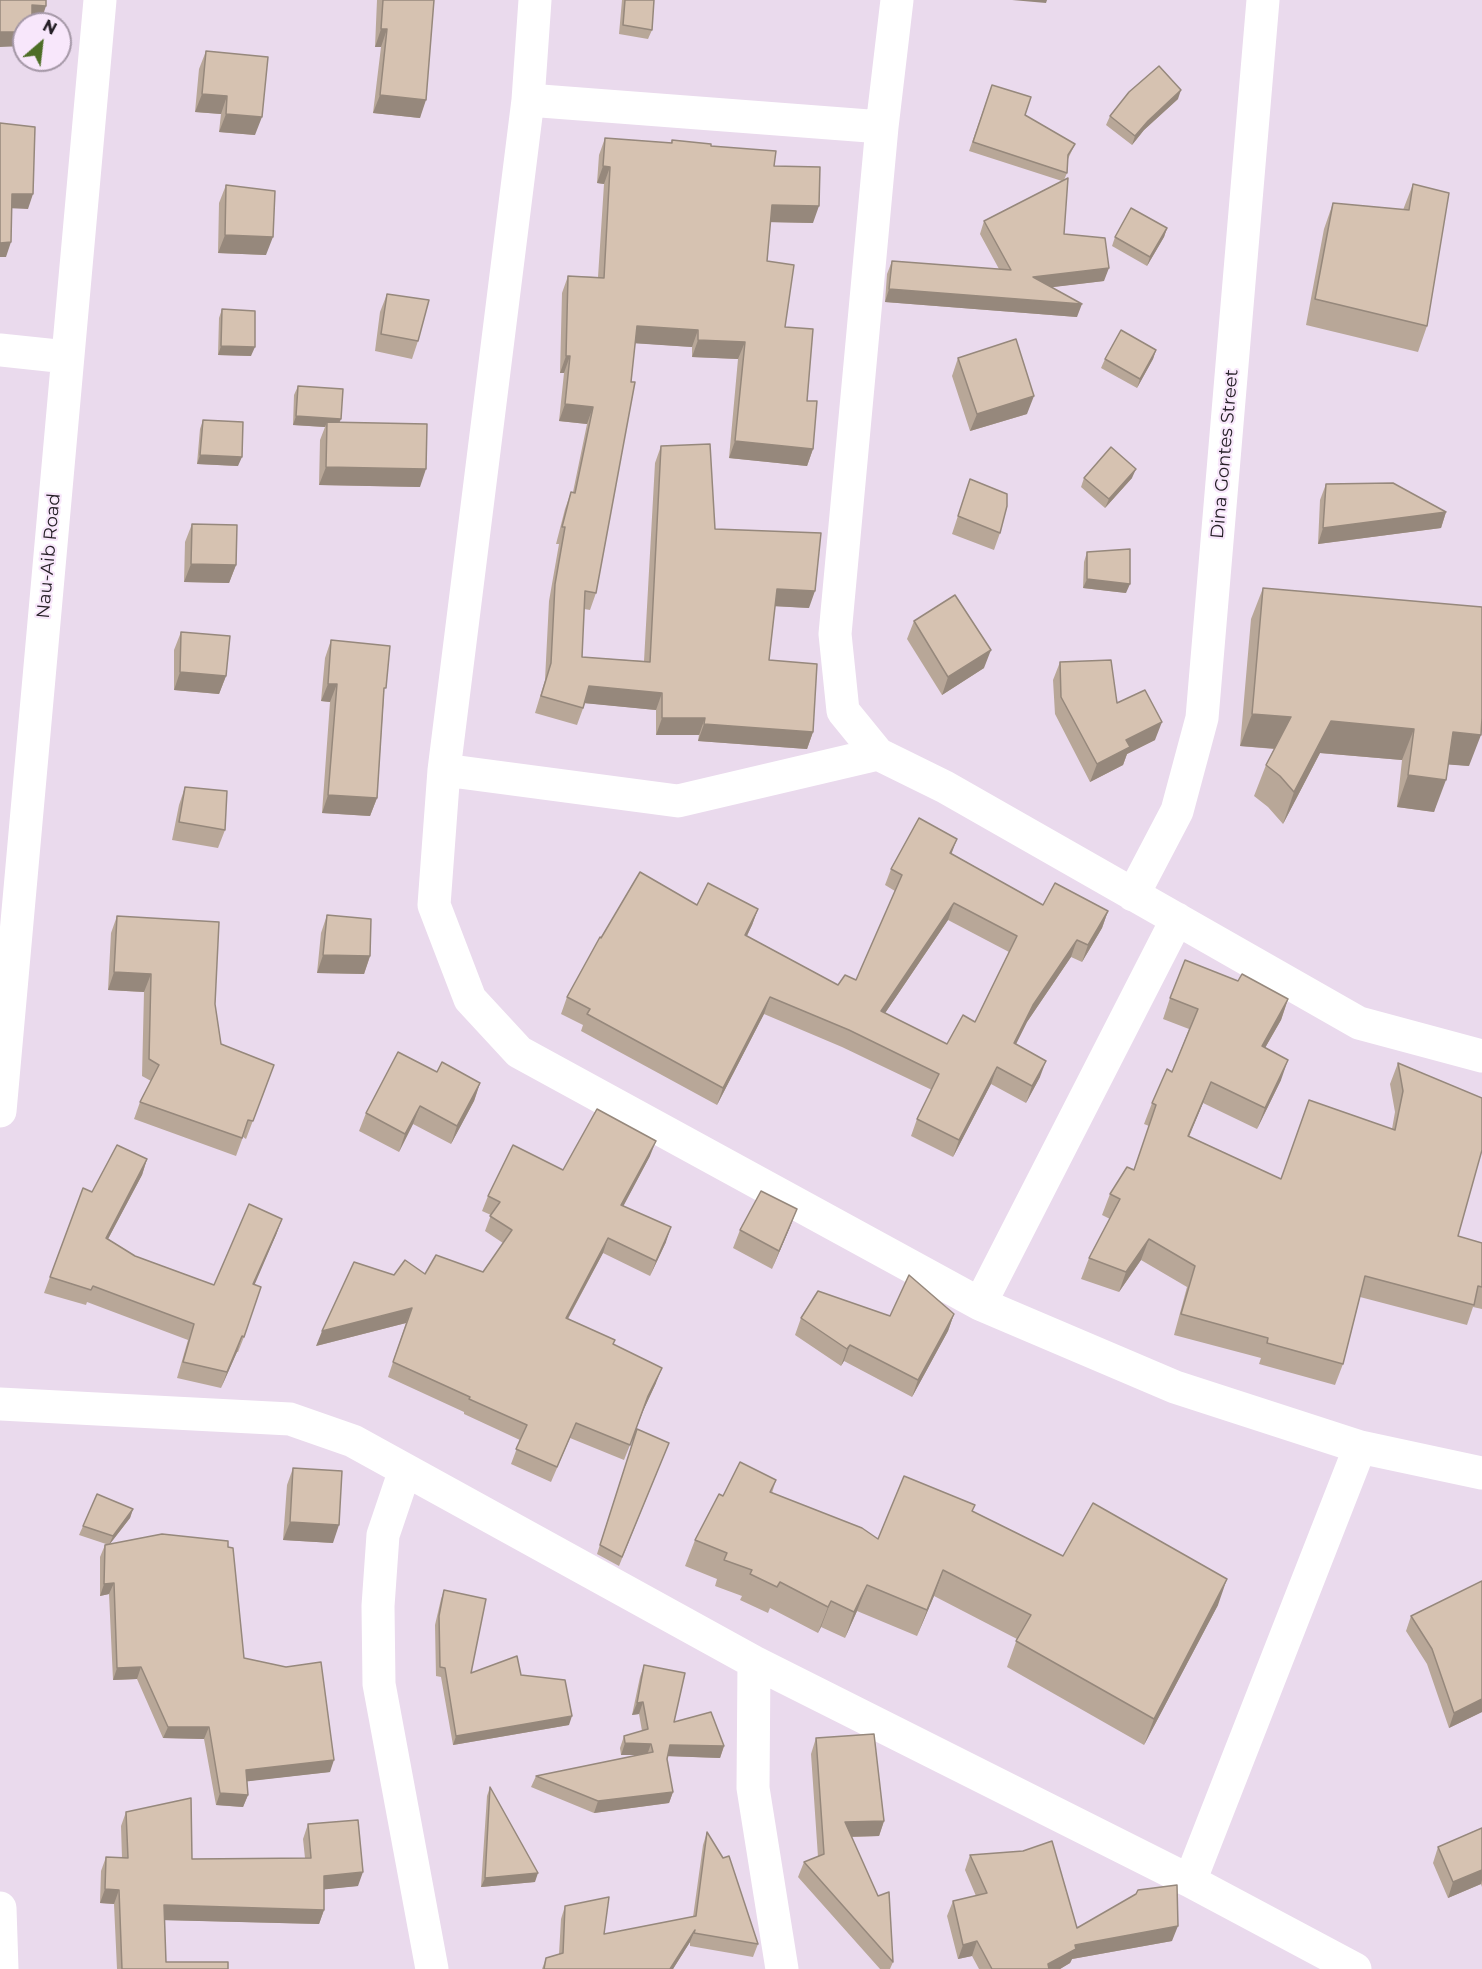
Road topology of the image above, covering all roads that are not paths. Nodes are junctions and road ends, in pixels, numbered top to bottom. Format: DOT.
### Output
graph roads {
  1 [pos="100,0"];
  2 [pos="535,0"];
  3 [pos="897,0"];
  4 [pos="1263,0"];
  5 [pos="528,100"];
  6 [pos="882,127"];
  7 [pos="0,350"];
  8 [pos="67,357"];
  9 [pos="878,754"];
  10 [pos="444,770"];
  11 [pos="1133,895"];
  12 [pos="1177,919"];
  13 [pos="1482,1056"];
  14 [pos="0,1111"];
  15 [pos="980,1304"];
  16 [pos="0,1404"];
  17 [pos="1360,1447"];
  18 [pos="405,1470"];
  19 [pos="1482,1473"];
  20 [pos="754,1662"];
  21 [pos="1190,1881"];
  22 [pos="0,1908"];
  23 [pos="2,1969"];
  24 [pos="432,1969"];
  25 [pos="783,1969"];
  26 [pos="1355,1969"];
  1 -- 8 [label="street, Nau-Aib Road"];
  2 -- 5 [label="street"];
  3 -- 6 [label="street"];
  4 -- 11 [label="street, Dina Gontes Street"];
  5 -- 6 [label="street"];
  5 -- 10 [label="street"];
  6 -- 9 [label="street"];
  7 -- 8 [label="street"];
  8 -- 14 [label="street, Nau-Aib Road"];
  9 -- 10 [label="street"];
  9 -- 11 [label="street"];
  10 -- 15 [label="street"];
  11 -- 12 [label="street"];
  12 -- 13 [label="street"];
  12 -- 15 [label="street"];
  15 -- 17 [label="street"];
  16 -- 18 [label="street"];
  17 -- 19 [label="street"];
  17 -- 21 [label="street"];
  18 -- 20 [label="street"];
  18 -- 24 [label="street"];
  20 -- 21 [label="street"];
  20 -- 25 [label="street"];
  21 -- 26 [label="street"];
  22 -- 23 [label="street"];
}
